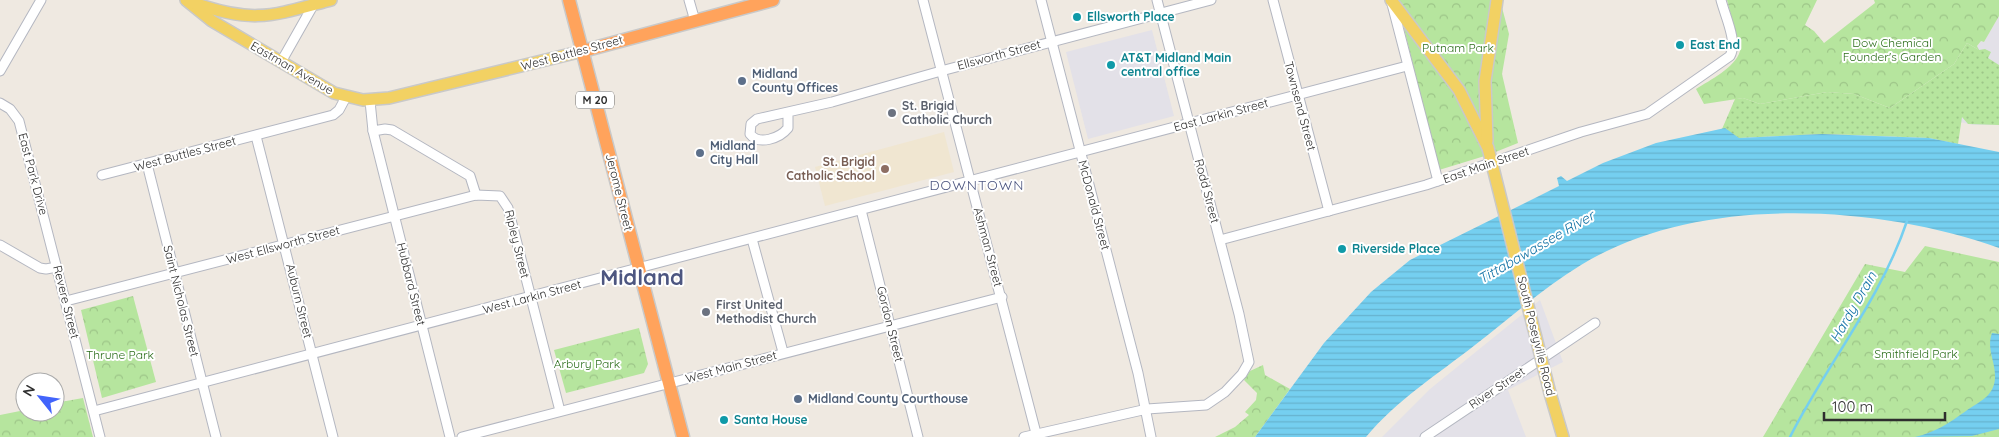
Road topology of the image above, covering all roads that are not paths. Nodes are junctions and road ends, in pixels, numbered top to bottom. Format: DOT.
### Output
graph roads {
  1 [pos="41,0"];
  2 [pos="187,0"];
  3 [pos="331,0"];
  4 [pos="569,0"];
  5 [pos="690,0"];
  6 [pos="773,0"];
  7 [pos="923,0"];
  8 [pos="1041,0"];
  9 [pos="1157,0"];
  10 [pos="1211,0"];
  11 [pos="1273,0"];
  12 [pos="1391,0"];
  13 [pos="1497,0"];
  14 [pos="1721,0"];
  15 [pos="316,2"];
  16 [pos="1160,14"];
  17 [pos="695,21"];
  18 [pos="1052,42"];
  19 [pos="583,51"];
  20 [pos="281,62"];
  21 [pos="1407,66"];
  22 [pos="0,71"];
  23 [pos="941,71"];
  24 [pos="1297,95"];
  25 [pos="346,97"];
  26 [pos="370,101"];
  27 [pos="0,102"];
  28 [pos="788,113"];
  29 [pos="1190,124"];
  30 [pos="373,131"];
  31 [pos="256,136"];
  32 [pos="1488,148"];
  33 [pos="1080,152"];
  34 [pos="147,164"];
  35 [pos="102,175"];
  36 [pos="970,181"];
  37 [pos="1438,181"];
  38 [pos="476,195"];
  39 [pos="500,196"];
  40 [pos="861,210"];
  41 [pos="1329,211"];
  42 [pos="394,216"];
  43 [pos="752,239"];
  44 [pos="1220,240"];
  45 [pos="284,244"];
  46 [pos="0,245"];
  47 [pos="54,254"];
  48 [pos="57,266"];
  49 [pos="639,269"];
  50 [pos="175,274"];
  51 [pos="1002,297"];
  52 [pos="530,298"];
  53 [pos="66,301"];
  54 [pos="1595,323"];
  55 [pos="422,326"];
  56 [pos="890,326"];
  57 [pos="783,352"];
  58 [pos="312,354"];
  59 [pos="202,383"];
  60 [pos="669,383"];
  61 [pos="1147,409"];
  62 [pos="94,411"];
  63 [pos="560,411"];
  64 [pos="1036,435"];
  65 [pos="100,437"];
  66 [pos="216,437"];
  67 [pos="333,437"];
  68 [pos="450,437"];
  69 [pos="462,437"];
  70 [pos="682,437"];
  71 [pos="918,437"];
  72 [pos="1024,437"];
  73 [pos="1151,437"];
  74 [pos="1425,437"];
  75 [pos="1563,437"];
  1 -- 22 [label="street"];
  2 -- 15 [label="main road"];
  2 -- 20 [label="main road, Eastman Avenue"];
  3 -- 15 [label="main road"];
  4 -- 19 [label="highway, Jerome Street / M 20"];
  5 -- 17 [label="street"];
  6 -- 17 [label="highway, West Buttles Street"];
  7 -- 23 [label="street, Ashman Street"];
  8 -- 18 [label="street, McDonald Street"];
  9 -- 16 [label="street, Rodd Street"];
  10 -- 16 [label="street, Ellsworth Street"];
  11 -- 24 [label="street, Townsend Street"];
  12 -- 21 [label="street"];
  12 -- 32 [label="main road"];
  13 -- 32 [label="main road"];
  14 -- 37 [label="street, East Main Street"];
  15 -- 20 [label="street"];
  16 -- 18 [label="street, Ellsworth Street"];
  16 -- 29 [label="street, Rodd Street"];
  17 -- 19 [label="highway, West Buttles Street"];
  18 -- 23 [label="street, Ellsworth Street"];
  18 -- 33 [label="street, McDonald Street"];
  19 -- 26 [label="main road, West Buttles Street"];
  19 -- 49 [label="highway, Jerome Street / M 20"];
  20 -- 25 [label="main road, Eastman Avenue"];
  21 -- 24 [label="street, East Larkin Street"];
  21 -- 37 [label="street"];
  23 -- 28 [label="street, Ellsworth Street"];
  23 -- 36 [label="street, Ashman Street"];
  24 -- 29 [label="street, East Larkin Street"];
  24 -- 41 [label="street, Townsend Street"];
  25 -- 26 [label="main road, Eastman Avenue"];
  25 -- 31 [label="street, West Buttles Street"];
  26 -- 30 [label="street"];
  27 -- 47 [label="street, East Park Drive"];
  28 -- 28 [label="street, Ellsworth Street"];
  29 -- 33 [label="street, East Larkin Street"];
  29 -- 44 [label="street, Rodd Street"];
  30 -- 38 [label="street"];
  30 -- 42 [label="street, Hubbard Street"];
  31 -- 34 [label="street, West Buttles Street"];
  31 -- 45 [label="street, Auburn Street"];
  32 -- 75 [label="main road, South Poseyville Road, bridge"];
  33 -- 36 [label="street, East Larkin Street"];
  33 -- 61 [label="street, McDonald Street"];
  34 -- 35 [label="street, West Buttles Street"];
  34 -- 50 [label="street, Saint Nicholas Street"];
  36 -- 40 [label="street, West Larkin Street"];
  36 -- 51 [label="street, Ashman Street"];
  37 -- 41 [label="street, East Main Street"];
  38 -- 39 [label="street, West Ellsworth Street"];
  38 -- 42 [label="street, West Ellsworth Street"];
  39 -- 52 [label="street, Ripley Street"];
  40 -- 43 [label="street, West Larkin Street"];
  40 -- 56 [label="street, Gordon Street"];
  41 -- 44 [label="street, East Main Street"];
  42 -- 45 [label="street, West Ellsworth Street"];
  42 -- 55 [label="street, Hubbard Street"];
  43 -- 49 [label="street, West Larkin Street"];
  43 -- 57 [label="street"];
  44 -- 61 [label="street, Rodd Street"];
  45 -- 50 [label="street, West Ellsworth Street"];
  45 -- 58 [label="street, Auburn Street"];
  46 -- 48 [label="street"];
  47 -- 48 [label="street, Revere Street"];
  48 -- 53 [label="street, Revere Street"];
  49 -- 52 [label="street, West Larkin Street"];
  49 -- 60 [label="highway, Jerome Street / M 20"];
  50 -- 53 [label="street, West Ellsworth Street"];
  50 -- 59 [label="street, Saint Nicholas Street"];
  51 -- 56 [label="street, West Main Street"];
  51 -- 64 [label="street, Ashman Street"];
  52 -- 55 [label="street, West Larkin Street"];
  52 -- 63 [label="street, Ripley Street"];
  53 -- 62 [label="street, Revere Street"];
  54 -- 74 [label="street, River Street"];
  55 -- 58 [label="street, West Larkin Street"];
  55 -- 68 [label="street, Hubbard Street"];
  56 -- 57 [label="street, West Main Street"];
  56 -- 71 [label="street, Gordon Street"];
  57 -- 60 [label="street, West Main Street"];
  58 -- 59 [label="street, West Larkin Street"];
  58 -- 67 [label="street, Auburn Street"];
  59 -- 62 [label="street, West Larkin Street"];
  59 -- 66 [label="street, Saint Nicholas Street"];
  60 -- 63 [label="street, West Main Street"];
  60 -- 70 [label="highway, M 20"];
  61 -- 64 [label="street"];
  61 -- 73 [label="street, McDonald Street"];
  62 -- 65 [label="street, Revere Street"];
  63 -- 69 [label="street, West Main Street"];
  64 -- 72 [label="street"];
}
